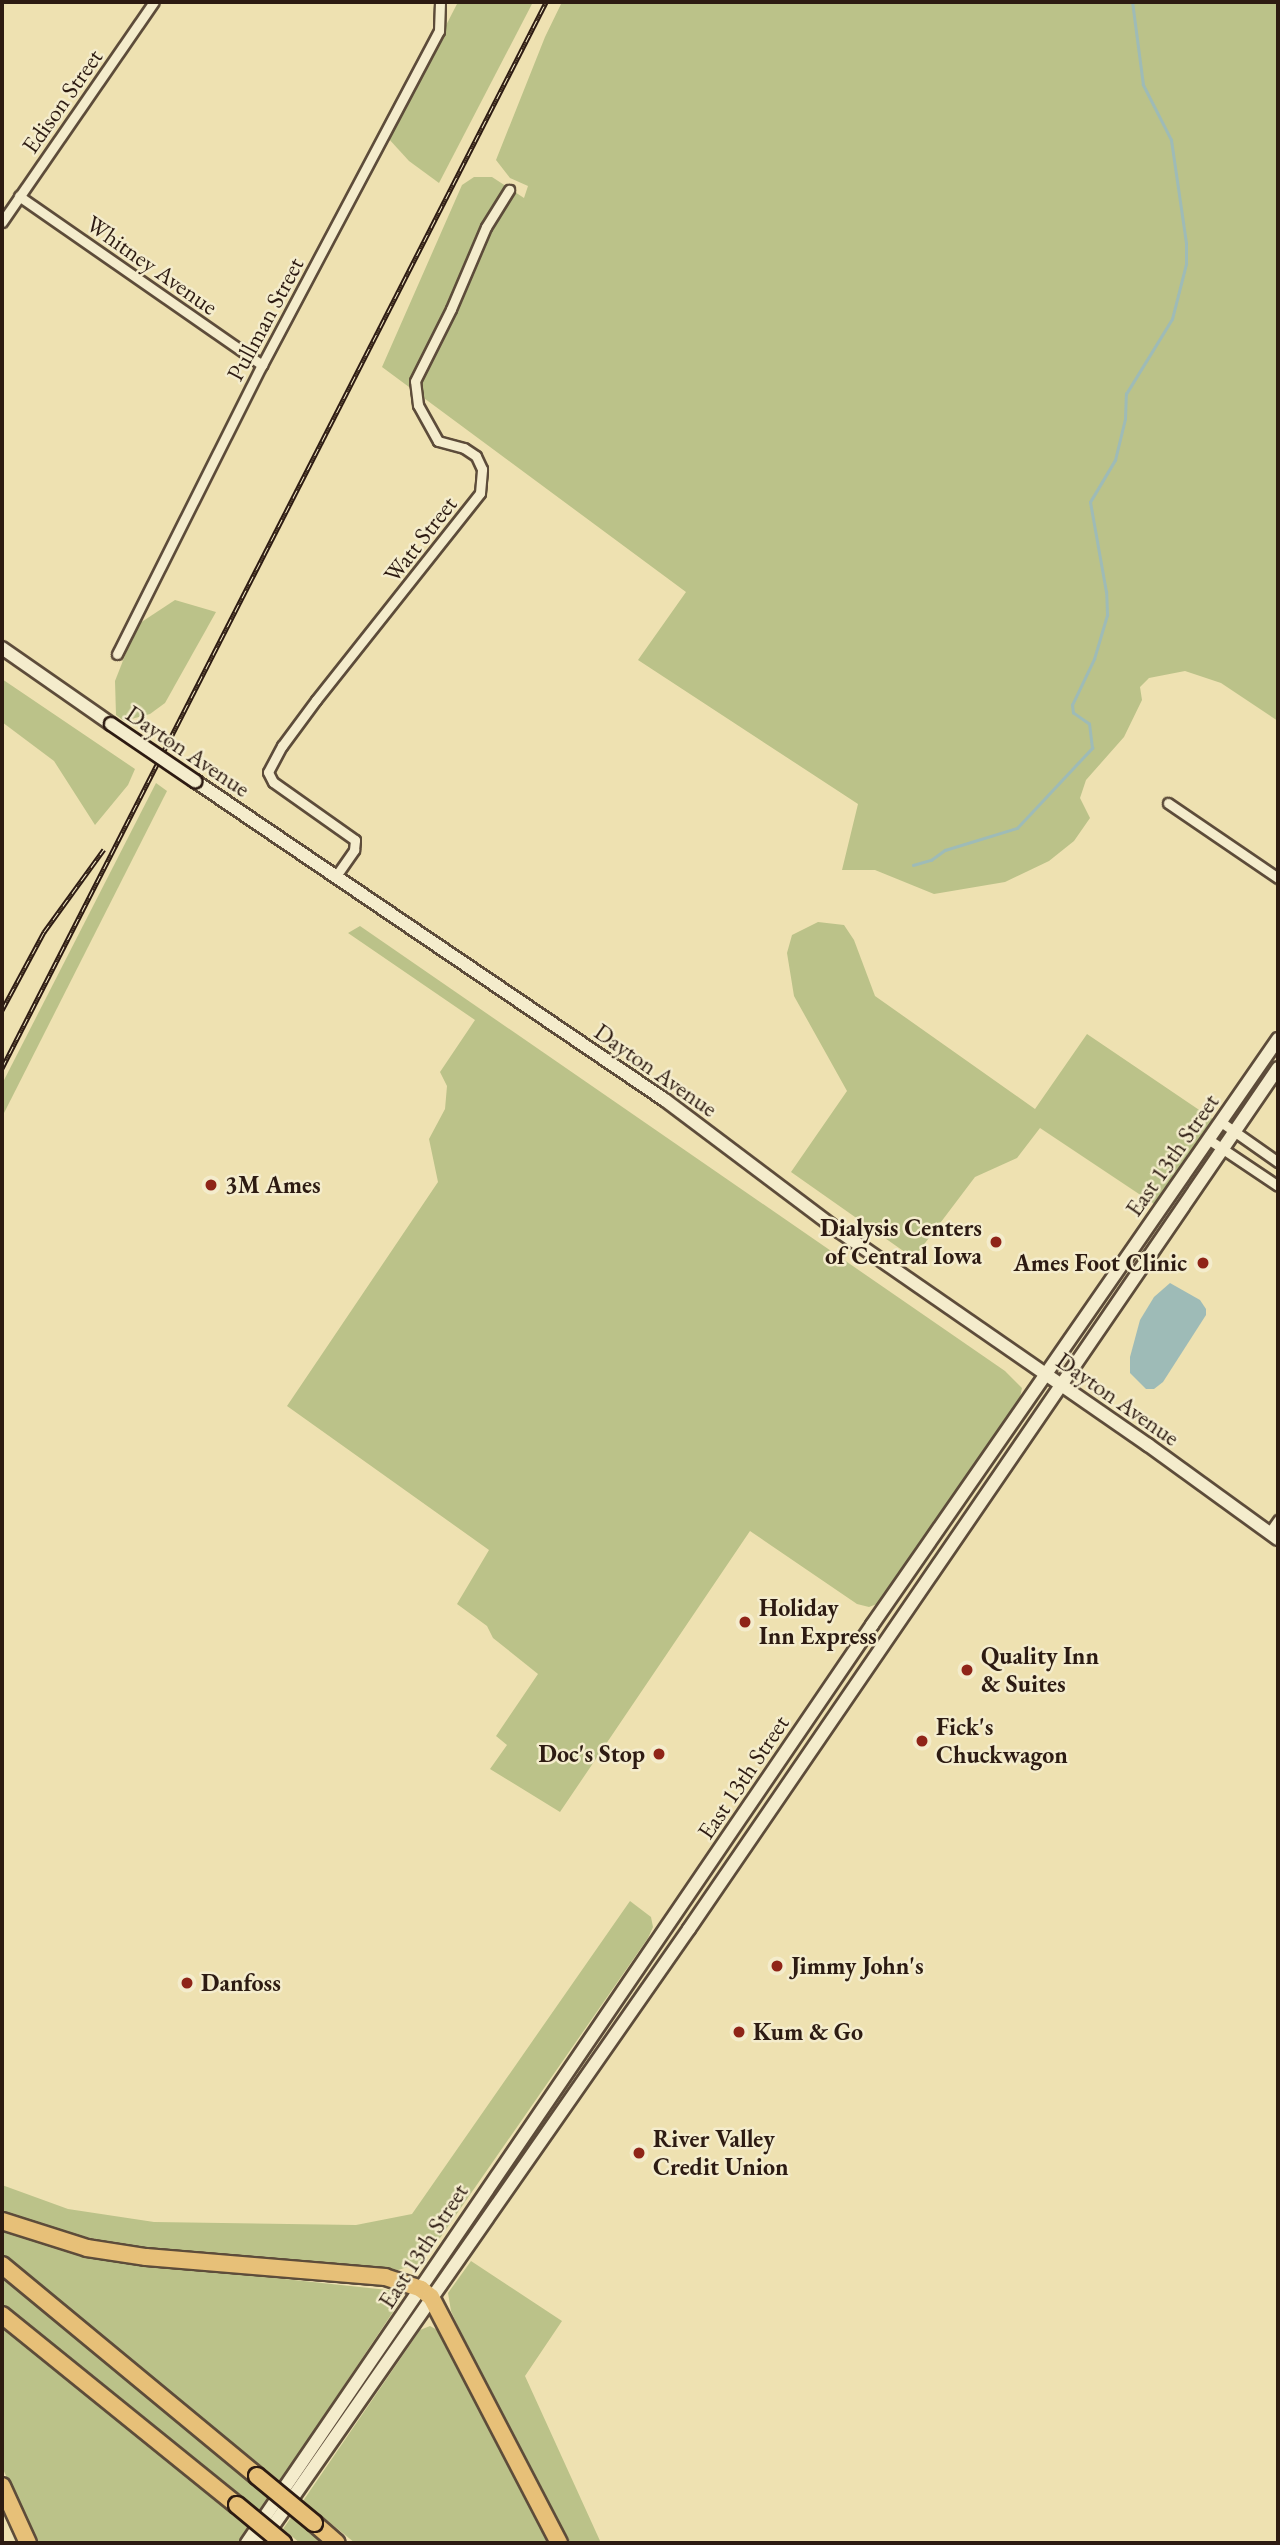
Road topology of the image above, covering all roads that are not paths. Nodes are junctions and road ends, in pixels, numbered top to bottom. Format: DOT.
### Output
graph roads {
  1 [pos="155,2"];
  2 [pos="440,2"];
  3 [pos="509,190"];
  4 [pos="19,196"];
  5 [pos="2,222"];
  6 [pos="262,365"];
  7 [pos="2,648"];
  8 [pos="117,654"];
  9 [pos="1168,803"];
  10 [pos="335,876"];
  11 [pos="1278,878"];
  12 [pos="1278,1039"];
  13 [pos="1278,1068"];
  14 [pos="1221,1122"];
  15 [pos="1235,1131"];
  16 [pos="1208,1139"];
  17 [pos="1223,1149"];
  18 [pos="1278,1161"];
  19 [pos="1278,1186"];
  20 [pos="1045,1373"];
  21 [pos="1060,1384"];
  22 [pos="1278,1520"];
  23 [pos="1274,1536"];
  24 [pos="2,2221"];
  25 [pos="2,2265"];
  26 [pos="426,2293"];
  27 [pos="2,2315"];
  28 [pos="2,2486"];
  29 [pos="27,2543"];
  30 [pos="247,2543"];
  31 [pos="261,2543"];
  32 [pos="283,2543"];
  33 [pos="337,2543"];
  34 [pos="559,2543"];
  1 -- 4 [label="street, Edison Street"];
  2 -- 6 [label="street, Pullman Street"];
  3 -- 10 [label="street, Watt Street"];
  4 -- 5 [label="street, Edison Street"];
  4 -- 6 [label="street, Whitney Avenue"];
  6 -- 8 [label="street, Pullman Street"];
  7 -- 10 [label="main road, Dayton Avenue, bridge"];
  9 -- 11 [label="street"];
  10 -- 20 [label="main road, Dayton Avenue"];
  12 -- 14 [label="main road, East 13th Street"];
  13 -- 15 [label="main road, East 13th Street"];
  14 -- 15 [label="street"];
  14 -- 16 [label="main road, East 13th Street"];
  15 -- 17 [label="main road, East 13th Street"];
  15 -- 18 [label="street"];
  16 -- 17 [label="street"];
  16 -- 20 [label="main road, East 13th Street"];
  17 -- 19 [label="street"];
  17 -- 21 [label="main road, East 13th Street"];
  20 -- 21 [label="main road, Dayton Avenue"];
  20 -- 26 [label="main road, East 13th Street"];
  21 -- 23 [label="main road, Dayton Avenue"];
  21 -- 26 [label="main road, East 13th Street"];
  22 -- 23 [label="street"];
  24 -- 26 [label="highway"];
  25 -- 33 [label="highway, bridge"];
  26 -- 30 [label="main road, East 13th Street"];
  26 -- 31 [label="main road, East 13th Street"];
  26 -- 34 [label="highway"];
  27 -- 32 [label="highway, bridge"];
  28 -- 29 [label="highway"];
}
